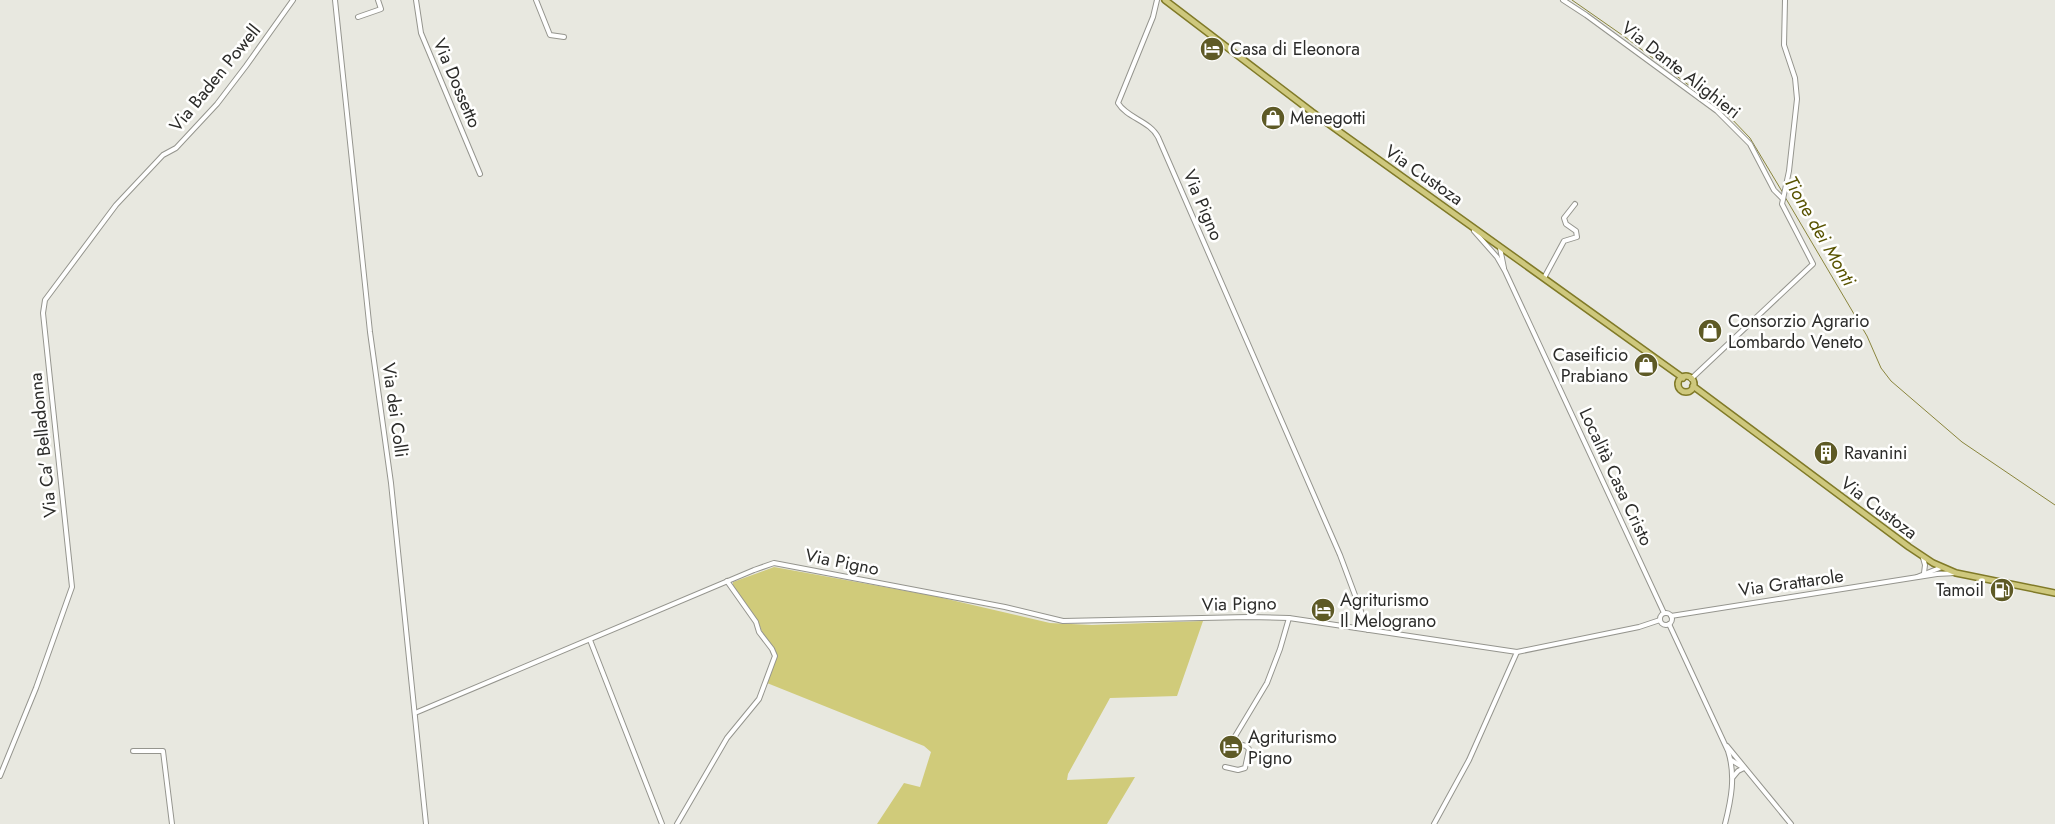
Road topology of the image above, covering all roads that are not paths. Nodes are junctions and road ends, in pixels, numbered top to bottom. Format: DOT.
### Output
graph roads {
  1 [pos="293,0"];
  2 [pos="335,0"];
  3 [pos="378,0"];
  4 [pos="416,0"];
  5 [pos="536,0"];
  6 [pos="1157,0"];
  7 [pos="1166,0"];
  8 [pos="1563,0"];
  9 [pos="1784,0"];
  10 [pos="358,16"];
  11 [pos="564,37"];
  12 [pos="176,148"];
  13 [pos="480,174"];
  14 [pos="1783,198"];
  15 [pos="1575,204"];
  16 [pos="1462,219"];
  17 [pos="1500,246"];
  18 [pos="1512,254"];
  19 [pos="1497,258"];
  20 [pos="1504,264"];
  21 [pos="1505,271"];
  22 [pos="1544,278"];
  23 [pos="1668,368"];
  24 [pos="1683,378"];
  25 [pos="1691,379"];
  26 [pos="1678,384"];
  27 [pos="1693,386"];
  28 [pos="1686,392"];
  29 [pos="1709,398"];
  30 [pos="1922,556"];
  31 [pos="1942,567"];
  32 [pos="1924,573"];
  33 [pos="1956,573"];
  34 [pos="1937,574"];
  35 [pos="1915,578"];
  36 [pos="727,581"];
  37 [pos="2055,593"];
  38 [pos="1664,613"];
  39 [pos="1671,616"];
  40 [pos="1289,618"];
  41 [pos="1660,620"];
  42 [pos="1669,624"];
  43 [pos="1368,630"];
  44 [pos="590,640"];
  45 [pos="1517,652"];
  46 [pos="415,713"];
  47 [pos="1722,740"];
  48 [pos="133,752"];
  49 [pos="1731,760"];
  50 [pos="1739,760"];
  51 [pos="1225,767"];
  52 [pos="1746,769"];
  53 [pos="0,776"];
  54 [pos="1732,779"];
  55 [pos="172,824"];
  56 [pos="426,824"];
  57 [pos="662,824"];
  58 [pos="677,824"];
  59 [pos="1434,824"];
  60 [pos="1725,824"];
  61 [pos="1791,824"];
  1 -- 12 [label="street, Via Baden Powell"];
  2 -- 46 [label="street, Via dei Colli"];
  3 -- 10 [label="street"];
  4 -- 13 [label="street, Via Dossetto"];
  5 -- 11 [label="street"];
  6 -- 43 [label="street, Via Pigno"];
  7 -- 16 [label="main road, Via Custoza"];
  8 -- 14 [label="street, Via Dante Alighieri"];
  9 -- 14 [label="street"];
  12 -- 53 [label="street, Via Ca' Belladonna"];
  14 -- 25 [label="street"];
  15 -- 22 [label="street"];
  16 -- 17 [label="main road, Via Custoza"];
  16 -- 19 [label="street"];
  17 -- 18 [label="main road, Via Custoza"];
  17 -- 19 [label="street"];
  17 -- 20 [label="street"];
  18 -- 20 [label="street"];
  18 -- 22 [label="main road, Via Custoza"];
  19 -- 21 [label="street"];
  20 -- 21 [label="street"];
  21 -- 38 [label="street, Località Casa Cristo"];
  22 -- 23 [label="main road, Via Custoza"];
  23 -- 24 [label="main road, Via Custoza"];
  23 -- 26 [label="main road, Via Custoza"];
  24 -- 25 [label="main road, Via Custoza"];
  24 -- 26 [label="main road"];
  25 -- 27 [label="main road"];
  26 -- 28 [label="main road, Via Custoza"];
  27 -- 28 [label="main road"];
  27 -- 29 [label="main road, Via Custoza"];
  28 -- 29 [label="main road, Via Custoza"];
  29 -- 30 [label="main road, Via Custoza"];
  30 -- 31 [label="main road, Via Custoza"];
  30 -- 32 [label="street"];
  31 -- 32 [label="street, Via Grattarole"];
  31 -- 33 [label="main road, Via Custoza"];
  31 -- 34 [label="street"];
  32 -- 35 [label="street, Via Grattarole"];
  33 -- 34 [label="street, Via Grattarole"];
  33 -- 37 [label="main road, Via Custoza"];
  34 -- 35 [label="street, Via Grattarole"];
  35 -- 39 [label="street, Via Grattarole"];
  36 -- 40 [label="street, Via Pigno"];
  36 -- 44 [label="street, Via Pigno"];
  36 -- 58 [label="street"];
  38 -- 39 [label="street"];
  38 -- 41 [label="street"];
  39 -- 42 [label="street"];
  40 -- 43 [label="street, Via Pigno"];
  40 -- 51 [label="street, Via Pigno"];
  41 -- 42 [label="street"];
  41 -- 45 [label="street, Via Pigno"];
  42 -- 47 [label="street"];
  43 -- 45 [label="street, Via Pigno"];
  44 -- 46 [label="street, Via Pigno"];
  44 -- 57 [label="street"];
  45 -- 59 [label="street"];
  46 -- 56 [label="street, Via dei Colli"];
  47 -- 49 [label="street"];
  47 -- 50 [label="street"];
  48 -- 55 [label="street"];
  49 -- 50 [label="street"];
  49 -- 52 [label="street"];
  49 -- 54 [label="street"];
  50 -- 52 [label="street"];
  52 -- 54 [label="street"];
  52 -- 61 [label="street"];
  54 -- 60 [label="street"];
}
